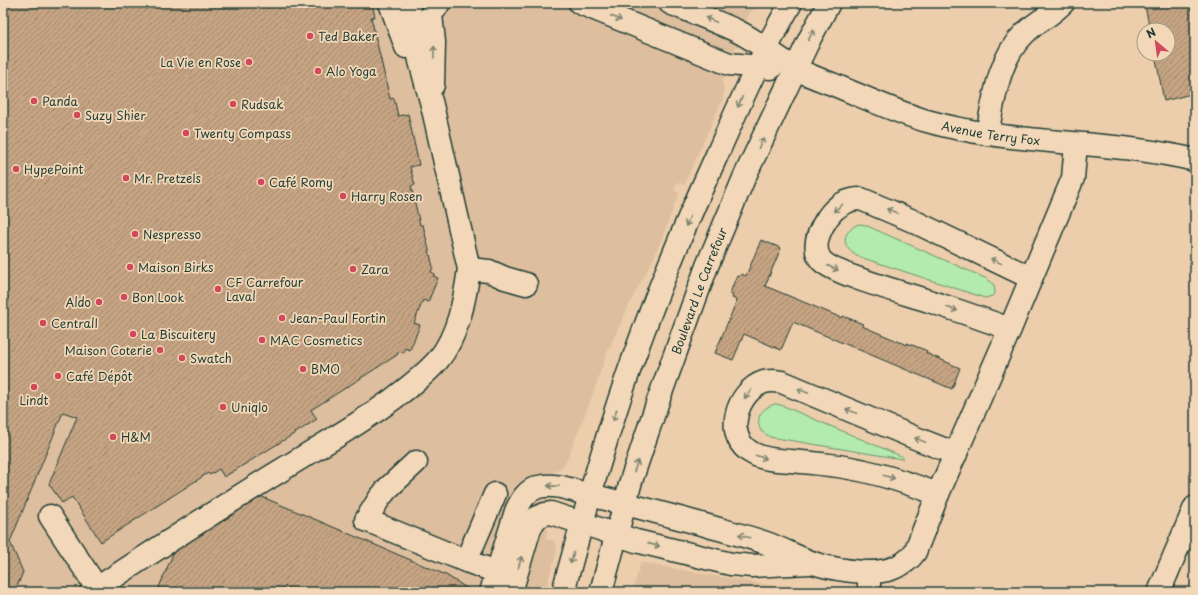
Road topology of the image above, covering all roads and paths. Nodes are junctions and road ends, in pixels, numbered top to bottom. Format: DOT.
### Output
graph roads {
  1 [pos="390,3"];
  2 [pos="408,3"];
  3 [pos="439,3"];
  4 [pos="580,3"];
  5 [pos="670,3"];
  6 [pos="790,3"];
  7 [pos="829,3"];
  8 [pos="1063,3"];
  9 [pos="761,58"];
  10 [pos="796,69"];
  11 [pos="432,105"];
  12 [pos="987,134"];
  13 [pos="1076,144"];
  14 [pos="1195,160"];
  15 [pos="469,269"];
  16 [pos="1031,278"];
  17 [pos="526,284"];
  18 [pos="1010,329"];
  19 [pos="956,454"];
  20 [pos="416,462"];
  21 [pos="495,494"];
  22 [pos="938,494"];
  23 [pos="590,496"];
  24 [pos="624,504"];
  25 [pos="1195,507"];
  26 [pos="50,516"];
  27 [pos="582,524"];
  28 [pos="616,535"];
  29 [pos="466,561"];
  30 [pos="814,563"];
  31 [pos="494,582"];
  32 [pos="869,582"];
  33 [pos="94,590"];
  34 [pos="511,592"];
  35 [pos="563,592"];
  36 [pos="601,592"];
  37 [pos="1159,592"];
  1 -- 11 [label="street"];
  2 -- 11 [label="street"];
  11 -- 3 [label="street, one-way"];
  4 -- 9 [label="street, Avenue Terry Fox, one-way"];
  9 -- 5 [label="street, one-way"];
  6 -- 9 [label="street"];
  10 -- 7 [label="street, Boulevard Le Carrefour, one-way"];
  8 -- 12 [label="street"];
  9 -- 10 [label="street, Avenue Terry Fox"];
  9 -- 23 [label="street, one-way"];
  10 -- 12 [label="street, Avenue Terry Fox"];
  24 -- 10 [label="street, Boulevard Le Carrefour, one-way"];
  11 -- 15 [label="street"];
  12 -- 13 [label="street, Avenue Terry Fox"];
  13 -- 14 [label="street, Avenue Terry Fox"];
  13 -- 16 [label="street"];
  15 -- 17 [label="street"];
  15 -- 33 [label="street"];
  16 -- 18 [label="street"];
  16 -- 18 [label="street, one-way"];
  18 -- 19 [label="street"];
  19 -- 22 [label="street"];
  19 -- 22 [label="street, one-way"];
  20 -- 29 [label="street"];
  21 -- 29 [label="street"];
  22 -- 32 [label="street"];
  23 -- 24 [label="street"];
  23 -- 27 [label="street"];
  23 -- 31 [label="street, one-way"];
  24 -- 28 [label="street, Boulevard Le Carrefour"];
  30 -- 24 [label="street, one-way"];
  25 -- 37 [label="street"];
  26 -- 33 [label="street"];
  27 -- 28 [label="street"];
  34 -- 27 [label="street, one-way"];
  27 -- 35 [label="street, one-way"];
  28 -- 30 [label="street, one-way"];
  28 -- 36 [label="street, Boulevard Le Carrefour"];
  29 -- 31 [label="street"];
  30 -- 32 [label="street"];
}
